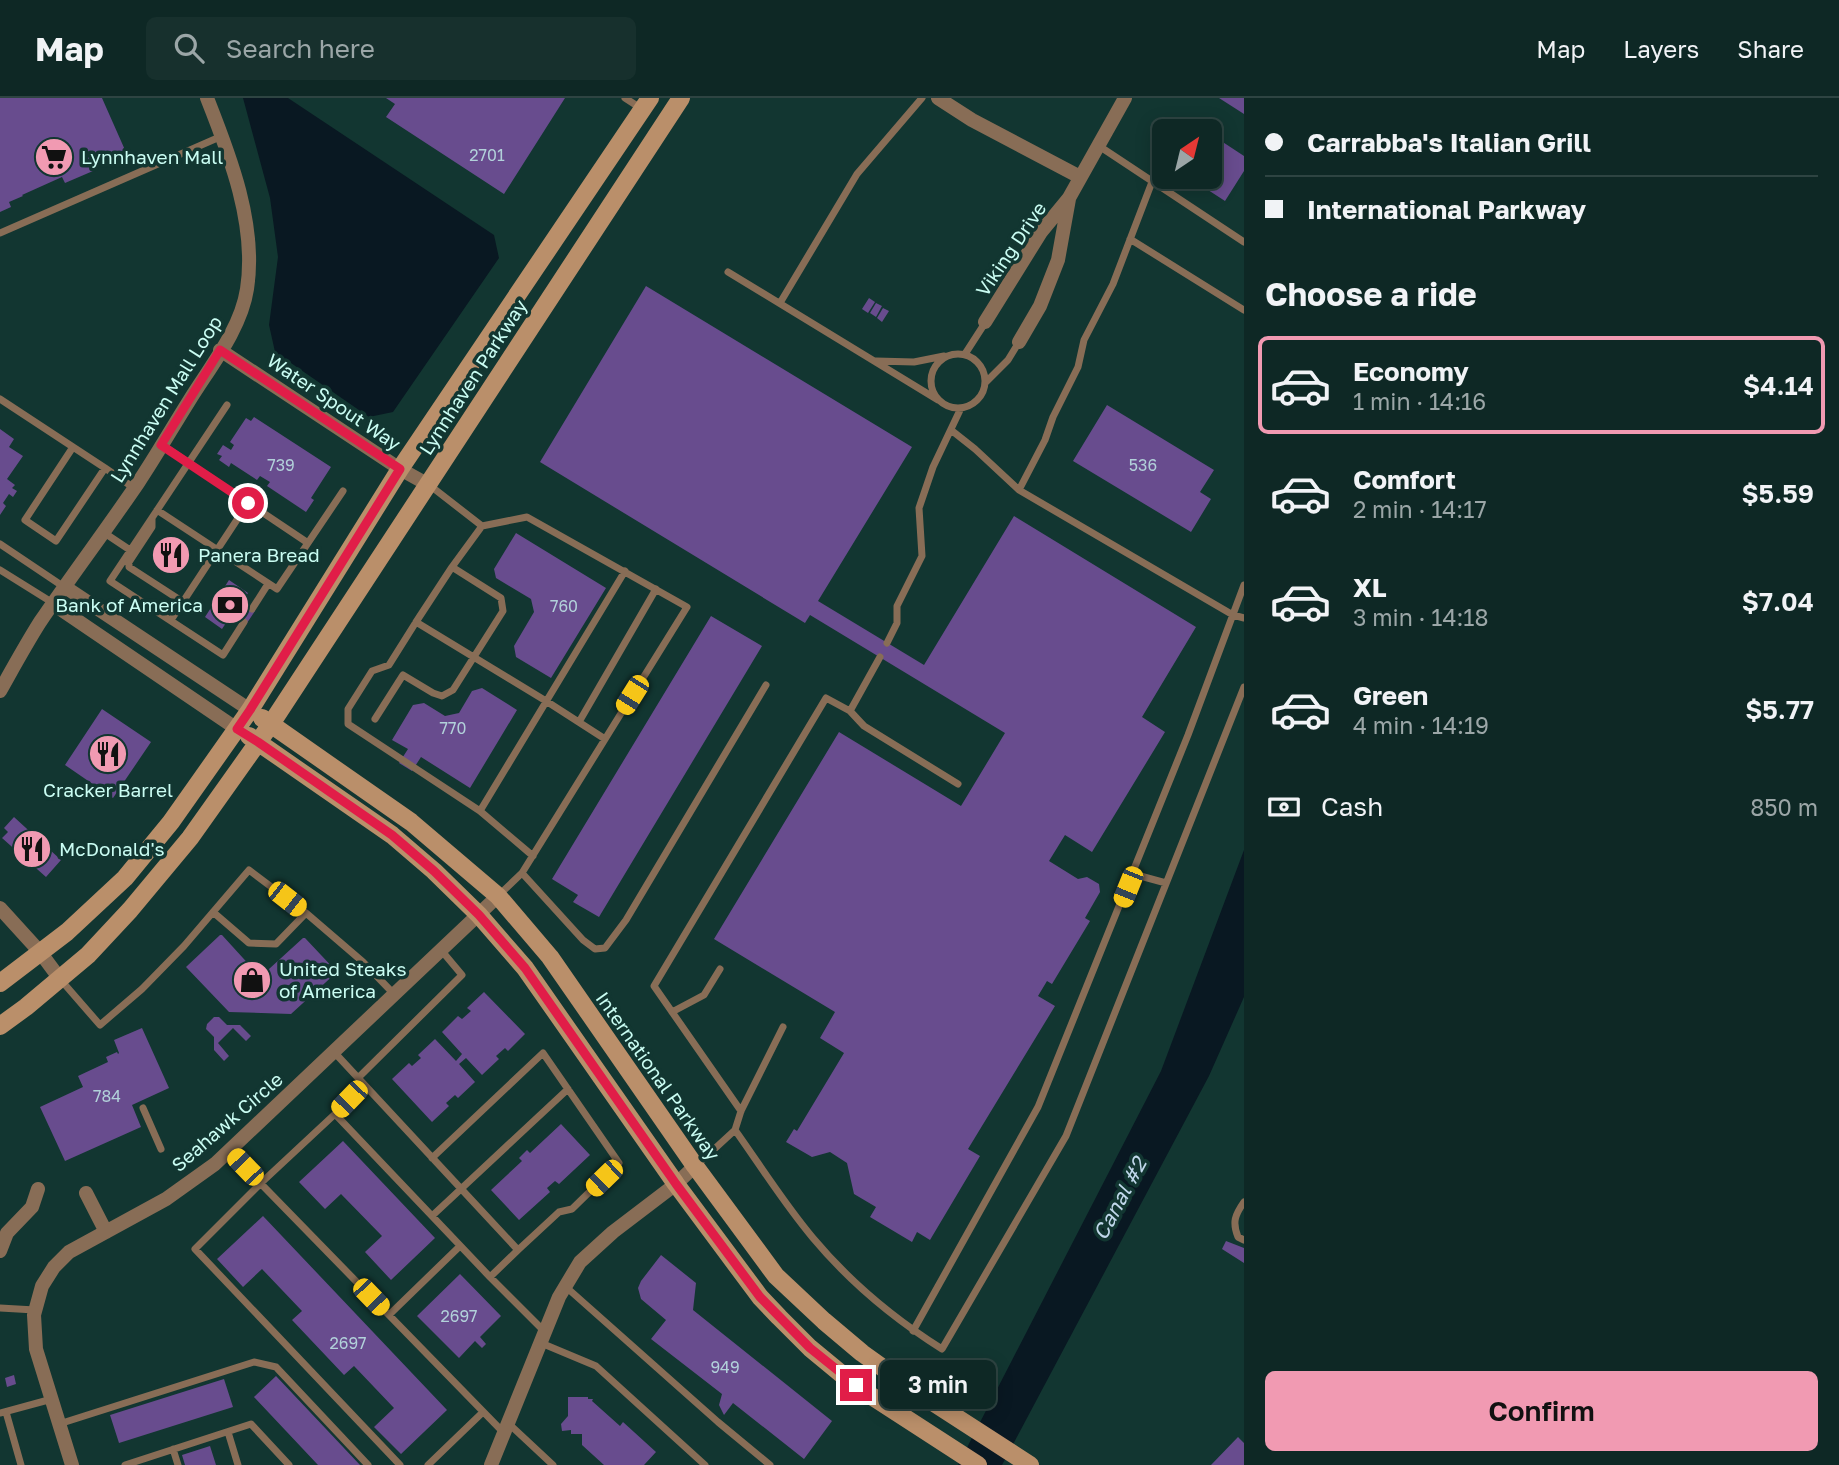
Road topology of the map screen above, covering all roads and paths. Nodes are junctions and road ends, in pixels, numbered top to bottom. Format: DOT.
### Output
graph roads {
  1 [pos="208,98"];
  2 [pos="625,98"];
  3 [pos="681,98"];
  4 [pos="922,98"];
  5 [pos="938,98"];
  6 [pos="1125,98"];
  7 [pos="646,104"];
  8 [pos="222,136"];
  9 [pos="1098,146"];
  10 [pos="1080,177"];
  11 [pos="1152,181"];
  12 [pos="1164,189"];
  13 [pos="1069,198"];
  14 [pos="0,233"];
  15 [pos="1130,239"];
  16 [pos="1244,242"];
  17 [pos="728,272"];
  18 [pos="780,303"];
  19 [pos="1244,310"];
  20 [pos="985,322"];
  21 [pos="1018,342"];
  22 [pos="220,350"];
  23 [pos="965,354"];
  24 [pos="947,355"];
  25 [pos="876,361"];
  26 [pos="985,383"];
  27 [pos="0,399"];
  28 [pos="938,400"];
  29 [pos="227,405"];
  30 [pos="961,408"];
  31 [pos="951,430"];
  32 [pos="161,445"];
  33 [pos="73,447"];
  34 [pos="189,463"];
  35 [pos="105,468"];
  36 [pos="400,469"];
  37 [pos="427,484"];
  38 [pos="134,488"];
  39 [pos="1019,490"];
  40 [pos="343,491"];
  41 [pos="248,503"];
  42 [pos="157,510"];
  43 [pos="152,518"];
  44 [pos="482,526"];
  45 [pos="103,532"];
  46 [pos="308,543"];
  47 [pos="0,544"];
  48 [pos="130,550"];
  49 [pos="217,550"];
  50 [pos="452,567"];
  51 [pos="0,570"];
  52 [pos="625,571"];
  53 [pos="268,584"];
  54 [pos="1244,585"];
  55 [pos="65,587"];
  56 [pos="656,589"];
  57 [pos="183,602"];
  58 [pos="53,604"];
  59 [pos="252,609"];
  60 [pos="1233,615"];
  61 [pos="1244,618"];
  62 [pos="171,620"];
  63 [pos="244,622"];
  64 [pos="416,622"];
  65 [pos="887,643"];
  66 [pos="473,657"];
  67 [pos="880,657"];
  68 [pos="389,665"];
  69 [pos="402,675"];
  70 [pos="766,685"];
  71 [pos="1244,687"];
  72 [pos="0,691"];
  73 [pos="546,701"];
  74 [pos="250,710"];
  75 [pos="850,711"];
  76 [pos="375,719"];
  77 [pos="579,722"];
  78 [pos="271,724"];
  79 [pos="237,729"];
  80 [pos="605,739"];
  81 [pos="258,742"];
  82 [pos="958,784"];
  83 [pos="480,811"];
  84 [pos="533,856"];
  85 [pos="522,873"];
  86 [pos="1133,874"];
  87 [pos="1166,883"];
  88 [pos="498,896"];
  89 [pos="0,908"];
  90 [pos="213,912"];
  91 [pos="306,913"];
  92 [pos="479,915"];
  93 [pos="441,950"];
  94 [pos="40,952"];
  95 [pos="720,969"];
  96 [pos="60,979"];
  97 [pos="0,983"];
  98 [pos="394,995"];
  99 [pos="671,1012"];
  100 [pos="0,1026"];
  101 [pos="783,1027"];
  102 [pos="334,1052"];
  103 [pos="361,1081"];
  104 [pos="568,1089"];
  105 [pos="143,1108"];
  106 [pos="741,1111"];
  107 [pos="335,1114"];
  108 [pos="735,1130"];
  109 [pos="161,1149"];
  110 [pos="229,1151"];
  111 [pos="432,1158"];
  112 [pos="695,1166"];
  113 [pos="261,1183"];
  114 [pos="676,1184"];
  115 [pos="38,1189"];
  116 [pos="461,1189"];
  117 [pos="86,1193"];
  118 [pos="1244,1202"];
  119 [pos="432,1216"];
  120 [pos="106,1232"];
  121 [pos="1244,1240"];
  122 [pos="460,1246"];
  123 [pos="518,1250"];
  124 [pos="0,1251"];
  125 [pos="490,1277"];
  126 [pos="565,1286"];
  127 [pos="0,1308"];
  128 [pos="36,1310"];
  129 [pos="389,1315"];
  130 [pos="913,1331"];
  131 [pos="542,1337"];
  132 [pos="51,1399"];
  133 [pos="483,1412"];
  134 [pos="3,1413"];
  135 [pos="59,1424"];
  136 [pos="506,1428"];
  137 [pos="228,1432"];
  138 [pos="173,1449"];
  139 [pos="21,1465"];
  140 [pos="72,1465"];
  141 [pos="124,1465"];
  142 [pos="178,1465"];
  143 [pos="238,1465"];
  144 [pos="289,1465"];
  145 [pos="368,1465"];
  146 [pos="400,1465"];
  147 [pos="428,1465"];
  148 [pos="491,1465"];
  149 [pos="553,1465"];
  150 [pos="705,1465"];
  151 [pos="770,1465"];
  152 [pos="978,1465"];
  153 [pos="1030,1465"];
  1 -- 8 [label="street, Lynnhaven Mall Loop"];
  2 -- 7 [label="lane"];
  3 -- 37 [label="main road, Lynnhaven Parkway"];
  4 -- 18 [label="lane"];
  5 -- 10 [label="street"];
  6 -- 9 [label="street, Viking Drive"];
  7 -- 36 [label="main road, Lynnhaven Parkway"];
  8 -- 14 [label="lane"];
  8 -- 22 [label="street, Lynnhaven Mall Loop"];
  9 -- 10 [label="street, Viking Drive"];
  9 -- 11 [label="lane"];
  10 -- 13 [label="street, Viking Drive"];
  11 -- 15 [label="lane"];
  12 -- 16 [label="lane"];
  13 -- 20 [label="street, Viking Drive"];
  13 -- 21 [label="street, Viking Drive"];
  15 -- 19 [label="lane"];
  15 -- 39 [label="lane"];
  17 -- 18 [label="lane"];
  18 -- 25 [label="lane"];
  20 -- 23 [label="lane"];
  21 -- 26 [label="lane"];
  22 -- 32 [label="street, Lynnhaven Mall Loop"];
  22 -- 36 [label="street, Water Spout Way"];
  23 -- 24 [label="lane"];
  23 -- 26 [label="lane"];
  24 -- 25 [label="lane"];
  24 -- 28 [label="lane"];
  25 -- 28 [label="lane"];
  26 -- 30 [label="lane"];
  27 -- 33 [label="lane"];
  28 -- 30 [label="lane"];
  29 -- 34 [label="lane"];
  30 -- 31 [label="lane"];
  31 -- 39 [label="lane"];
  31 -- 65 [label="lane"];
  32 -- 34 [label="lane"];
  32 -- 38 [label="street, Lynnhaven Mall Loop"];
  33 -- 35 [label="lane"];
  33 -- 35 [label="lane"];
  34 -- 41 [label="lane"];
  34 -- 42 [label="lane"];
  35 -- 38 [label="lane"];
  36 -- 37 [label="street, Water Spout Way"];
  36 -- 74 [label="main road, Lynnhaven Parkway"];
  37 -- 44 [label="lane"];
  37 -- 78 [label="main road, Lynnhaven Parkway"];
  38 -- 45 [label="street, Lynnhaven Mall Loop"];
  39 -- 60 [label="lane"];
  40 -- 46 [label="lane"];
  41 -- 46 [label="lane"];
  41 -- 49 [label="lane"];
  42 -- 43 [label="lane"];
  42 -- 49 [label="lane"];
  43 -- 48 [label="lane"];
  43 -- 57 [label="lane"];
  44 -- 50 [label="lane"];
  44 -- 52 [label="lane"];
  45 -- 48 [label="lane"];
  45 -- 55 [label="street, Lynnhaven Mall Loop"];
  46 -- 53 [label="lane"];
  47 -- 55 [label="lane"];
  48 -- 62 [label="lane"];
  49 -- 53 [label="lane"];
  49 -- 57 [label="lane"];
  50 -- 64 [label="lane"];
  50 -- 66 [label="lane"];
  51 -- 58 [label="lane"];
  52 -- 56 [label="lane"];
  52 -- 73 [label="lane"];
  53 -- 59 [label="lane"];
  54 -- 60 [label="lane"];
  55 -- 58 [label="street, Lynnhaven Mall Loop"];
  55 -- 74 [label="street"];
  56 -- 77 [label="lane"];
  56 -- 80 [label="lane"];
  57 -- 62 [label="lane"];
  58 -- 72 [label="street, Lynnhaven Mall Loop"];
  58 -- 79 [label="street"];
  60 -- 61 [label="lane"];
  60 -- 86 [label="lane"];
  62 -- 63 [label="lane"];
  64 -- 66 [label="lane"];
  64 -- 68 [label="lane"];
  66 -- 69 [label="lane"];
  66 -- 73 [label="lane"];
  67 -- 75 [label="lane"];
  68 -- 69 [label="lane"];
  68 -- 83 [label="lane"];
  69 -- 76 [label="lane"];
  70 -- 85 [label="lane"];
  71 -- 87 [label="lane"];
  73 -- 77 [label="lane"];
  73 -- 83 [label="lane"];
  74 -- 78 [label="main road, International Parkway"];
  74 -- 79 [label="main road, Lynnhaven Parkway"];
  75 -- 82 [label="lane"];
  75 -- 99 [label="lane"];
  77 -- 80 [label="lane"];
  78 -- 81 [label="main road, Lynnhaven Parkway"];
  78 -- 88 [label="main road, International Parkway"];
  79 -- 81 [label="main road"];
  79 -- 94 [label="main road, Lynnhaven Parkway"];
  80 -- 84 [label="lane"];
  81 -- 92 [label="main road"];
  81 -- 96 [label="main road, Lynnhaven Parkway"];
  83 -- 84 [label="lane"];
  84 -- 85 [label="lane"];
  85 -- 88 [label="lane"];
  86 -- 87 [label="lane"];
  86 -- 130 [label="lane"];
  87 -- 130 [label="lane"];
  88 -- 92 [label="street, Seahawk Circle"];
  88 -- 112 [label="main road, International Parkway"];
  89 -- 94 [label="street"];
  90 -- 91 [label="lane"];
  90 -- 91 [label="lane"];
  90 -- 96 [label="lane"];
  91 -- 98 [label="lane"];
  92 -- 93 [label="street, Seahawk Circle"];
  92 -- 114 [label="main road"];
  93 -- 98 [label="street, Seahawk Circle"];
  93 -- 103 [label="lane"];
  94 -- 96 [label="street"];
  94 -- 97 [label="main road, Lynnhaven Parkway"];
  95 -- 99 [label="lane"];
  96 -- 100 [label="main road, Lynnhaven Parkway"];
  98 -- 102 [label="street, Seahawk Circle"];
  99 -- 106 [label="lane"];
  101 -- 106 [label="lane"];
  102 -- 103 [label="lane"];
  102 -- 110 [label="street, Seahawk Circle"];
  103 -- 107 [label="lane"];
  103 -- 111 [label="lane"];
  104 -- 111 [label="lane"];
  104 -- 116 [label="lane"];
  104 -- 123 [label="lane"];
  105 -- 109 [label="lane"];
  106 -- 108 [label="lane"];
  107 -- 113 [label="lane"];
  107 -- 119 [label="lane"];
  108 -- 112 [label="lane"];
  108 -- 130 [label="lane"];
  110 -- 113 [label="lane"];
  110 -- 120 [label="street, Seahawk Circle"];
  111 -- 116 [label="lane"];
  112 -- 114 [label="street"];
  112 -- 153 [label="main road, International Parkway"];
  113 -- 129 [label="lane"];
  113 -- 146 [label="lane"];
  114 -- 126 [label="street"];
  114 -- 152 [label="main road"];
  115 -- 124 [label="street"];
  116 -- 119 [label="lane"];
  116 -- 123 [label="lane"];
  117 -- 120 [label="street"];
  118 -- 121 [label="lane"];
  119 -- 122 [label="lane"];
  120 -- 128 [label="street, Seahawk Circle"];
  122 -- 125 [label="lane"];
  122 -- 129 [label="lane"];
  123 -- 125 [label="lane"];
  125 -- 131 [label="lane"];
  126 -- 131 [label="street"];
  126 -- 151 [label="lane"];
  127 -- 128 [label="lane"];
  128 -- 132 [label="street, Seahawk Circle"];
  129 -- 133 [label="lane"];
  131 -- 136 [label="street"];
  131 -- 150 [label="lane"];
  132 -- 134 [label="lane"];
  132 -- 135 [label="street, Seahawk Circle"];
  133 -- 136 [label="lane"];
  133 -- 147 [label="lane"];
  134 -- 139 [label="lane"];
  135 -- 140 [label="street, Seahawk Circle"];
  135 -- 145 [label="lane"];
  136 -- 148 [label="street"];
  136 -- 149 [label="lane"];
  137 -- 138 [label="lane"];
  137 -- 143 [label="lane"];
  137 -- 144 [label="lane"];
  138 -- 141 [label="lane"];
  138 -- 142 [label="lane"];
}
